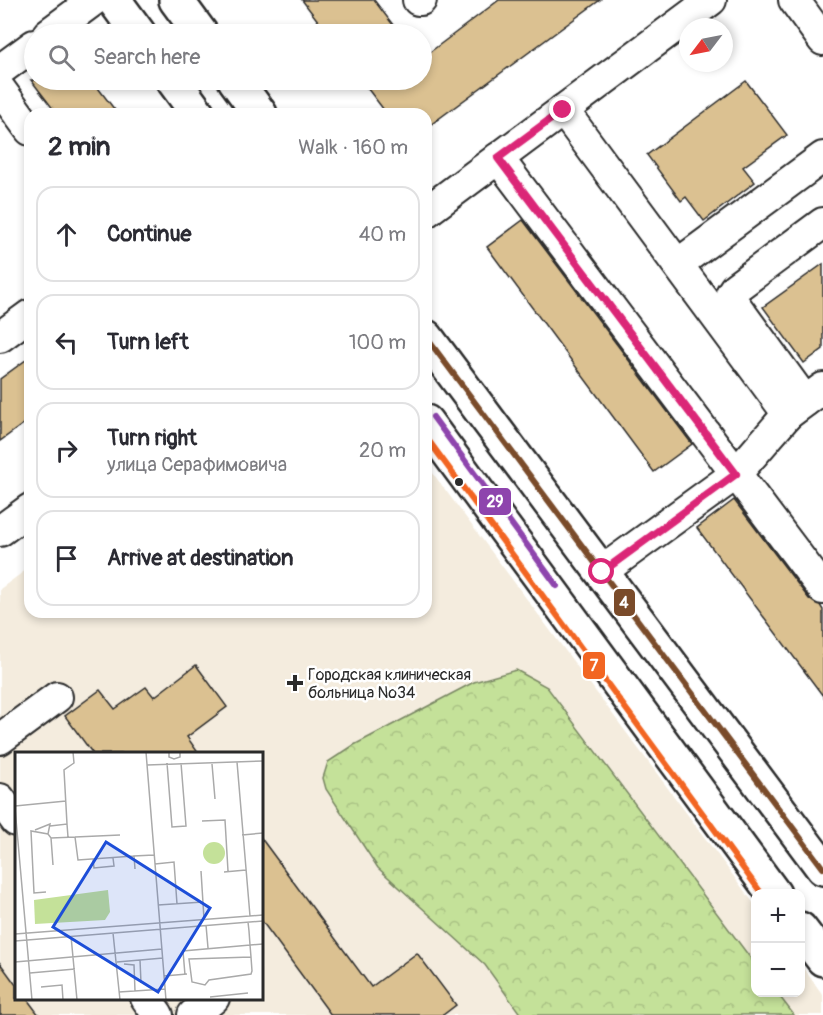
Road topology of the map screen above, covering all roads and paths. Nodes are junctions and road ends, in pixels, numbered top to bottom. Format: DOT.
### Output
graph roads {
  1 [pos="94,0"];
  2 [pos="114,0"];
  3 [pos="176,0"];
  4 [pos="711,0"];
  5 [pos="794,0"];
  6 [pos="674,11"];
  7 [pos="62,24"];
  8 [pos="132,24"];
  9 [pos="194,24"];
  10 [pos="823,40"];
  11 [pos="24,52"];
  12 [pos="0,70"];
  13 [pos="0,89"];
  14 [pos="180,90"];
  15 [pos="242,90"];
  16 [pos="194,108"];
  17 [pos="256,108"];
  18 [pos="563,110"];
  19 [pos="24,122"];
  20 [pos="823,157"];
  21 [pos="498,158"];
  22 [pos="432,208"];
  23 [pos="823,224"];
  24 [pos="678,264"];
  25 [pos="24,320"];
  26 [pos="0,338"];
  27 [pos="432,345"];
  28 [pos="806,401"];
  29 [pos="432,430"];
  30 [pos="736,474"];
  31 [pos="24,513"];
  32 [pos="0,531"];
  33 [pos="602,572"];
  34 [pos="823,589"];
  35 [pos="57,698"];
  36 [pos="0,739"];
  37 [pos="0,799"];
  38 [pos="15,820"];
  39 [pos="819,853"];
  40 [pos="770,889"];
  41 [pos="805,934"];
  42 [pos="823,959"];
  43 [pos="147,1000"];
  44 [pos="213,1000"];
  45 [pos="158,1015"];
  46 [pos="193,1015"];
  1 -- 7 [label="street"];
  2 -- 8 [label="main road"];
  3 -- 9 [label="main road"];
  4 -- 6 [label="street"];
  5 -- 10 [label="street"];
  6 -- 18 [label="street"];
  11 -- 12 [label="street"];
  13 -- 19 [label="street"];
  14 -- 16 [label="main road"];
  15 -- 17 [label="main road"];
  18 -- 21 [label="street"];
  18 -- 24 [label="street"];
  20 -- 24 [label="street"];
  21 -- 22 [label="street"];
  21 -- 30 [label="street"];
  23 -- 28 [label="street"];
  24 -- 28 [label="street"];
  25 -- 26 [label="street"];
  27 -- 33 [label="main road"];
  28 -- 30 [label="street"];
  29 -- 40 [label="main road"];
  30 -- 33 [label="street"];
  30 -- 34 [label="street"];
  31 -- 32 [label="street"];
  33 -- 39 [label="main road"];
  35 -- 36 [label="street"];
  37 -- 38 [label="street"];
  41 -- 42 [label="main road"];
  43 -- 45 [label="street"];
  44 -- 46 [label="street"];
}
